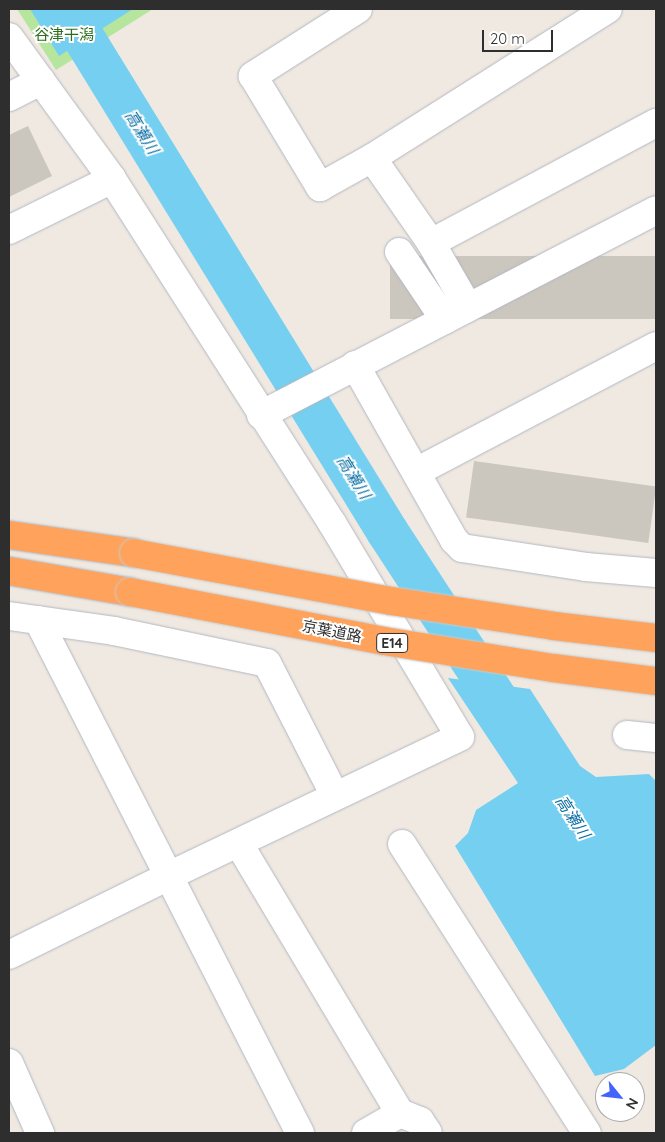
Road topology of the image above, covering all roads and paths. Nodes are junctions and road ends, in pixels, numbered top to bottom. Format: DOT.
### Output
graph roads {
  1 [pos="358,9"];
  2 [pos="608,9"];
  3 [pos="9,37"];
  4 [pos="41,81"];
  5 [pos="9,97"];
  6 [pos="656,123"];
  7 [pos="372,158"];
  8 [pos="112,179"];
  9 [pos="656,210"];
  10 [pos="9,230"];
  11 [pos="430,243"];
  12 [pos="399,252"];
  13 [pos="456,313"];
  14 [pos="656,346"];
  15 [pos="355,365"];
  16 [pos="267,412"];
  17 [pos="416,472"];
  18 [pos="9,535"];
  19 [pos="9,571"];
  20 [pos="656,573"];
  21 [pos="9,616"];
  22 [pos="38,620"];
  23 [pos="656,638"];
  24 [pos="656,681"];
  25 [pos="627,736"];
  26 [pos="656,738"];
  27 [pos="335,796"];
  28 [pos="239,844"];
  29 [pos="402,844"];
  30 [pos="169,876"];
  31 [pos="9,955"];
  32 [pos="9,1063"];
  33 [pos="400,1113"];
  34 [pos="40,1133"];
  35 [pos="300,1133"];
  36 [pos="366,1133"];
  37 [pos="428,1133"];
  38 [pos="587,1133"];
  1 -- 7 [label="street"];
  2 -- 7 [label="street"];
  3 -- 4 [label="street"];
  4 -- 5 [label="street"];
  4 -- 8 [label="street"];
  6 -- 11 [label="street"];
  7 -- 11 [label="street"];
  8 -- 10 [label="street"];
  8 -- 16 [label="street"];
  9 -- 13 [label="street"];
  11 -- 13 [label="street"];
  12 -- 13 [label="street"];
  13 -- 15 [label="street"];
  14 -- 17 [label="street"];
  15 -- 16 [label="street"];
  15 -- 17 [label="street"];
  16 -- 27 [label="street"];
  17 -- 20 [label="street"];
  18 -- 23 [label="highway, bridge"];
  19 -- 24 [label="highway, 京葉道路 / E14, bridge"];
  21 -- 22 [label="street"];
  22 -- 27 [label="street"];
  22 -- 30 [label="street"];
  25 -- 26 [label="street"];
  27 -- 28 [label="street"];
  28 -- 30 [label="street"];
  28 -- 33 [label="street"];
  29 -- 38 [label="street"];
  30 -- 31 [label="street"];
  30 -- 35 [label="street"];
  32 -- 34 [label="street"];
  33 -- 36 [label="street"];
  33 -- 37 [label="street"];
}
